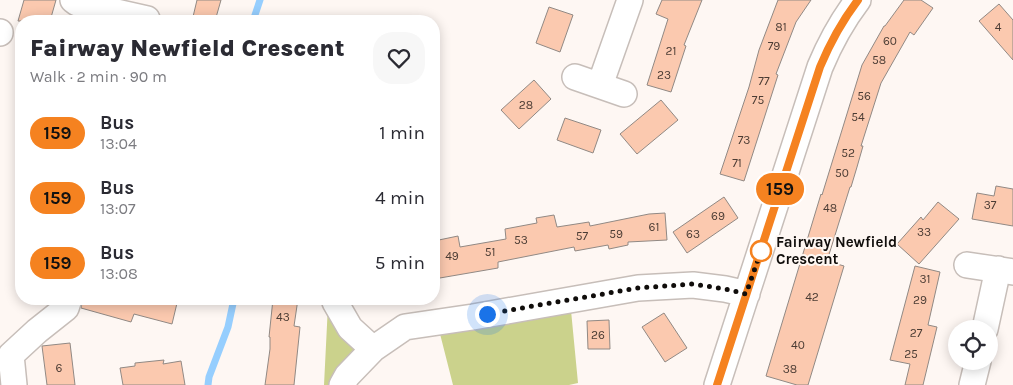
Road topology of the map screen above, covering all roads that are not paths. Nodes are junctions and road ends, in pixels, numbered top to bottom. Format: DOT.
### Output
graph roads {
  1 [pos="73,0"];
  2 [pos="630,0"];
  3 [pos="858,0"];
  4 [pos="149,13"];
  5 [pos="575,77"];
  6 [pos="600,85"];
  7 [pos="624,94"];
  8 [pos="967,265"];
  9 [pos="1006,271"];
  10 [pos="746,294"];
  11 [pos="67,305"];
  12 [pos="337,305"];
  13 [pos="988,320"];
  14 [pos="373,349"];
  15 [pos="976,370"];
  16 [pos="14,385"];
  17 [pos="342,385"];
  18 [pos="717,385"];
  19 [pos="972,385"];
  1 -- 4 [label="street"];
  2 -- 6 [label="street"];
  3 -- 10 [label="street"];
  5 -- 6 [label="street"];
  6 -- 7 [label="street"];
  8 -- 9 [label="street"];
  9 -- 13 [label="street"];
  10 -- 14 [label="street"];
  10 -- 18 [label="street"];
  11 -- 16 [label="street"];
  12 -- 14 [label="street"];
  14 -- 17 [label="street"];
  15 -- 19 [label="street"];
}
